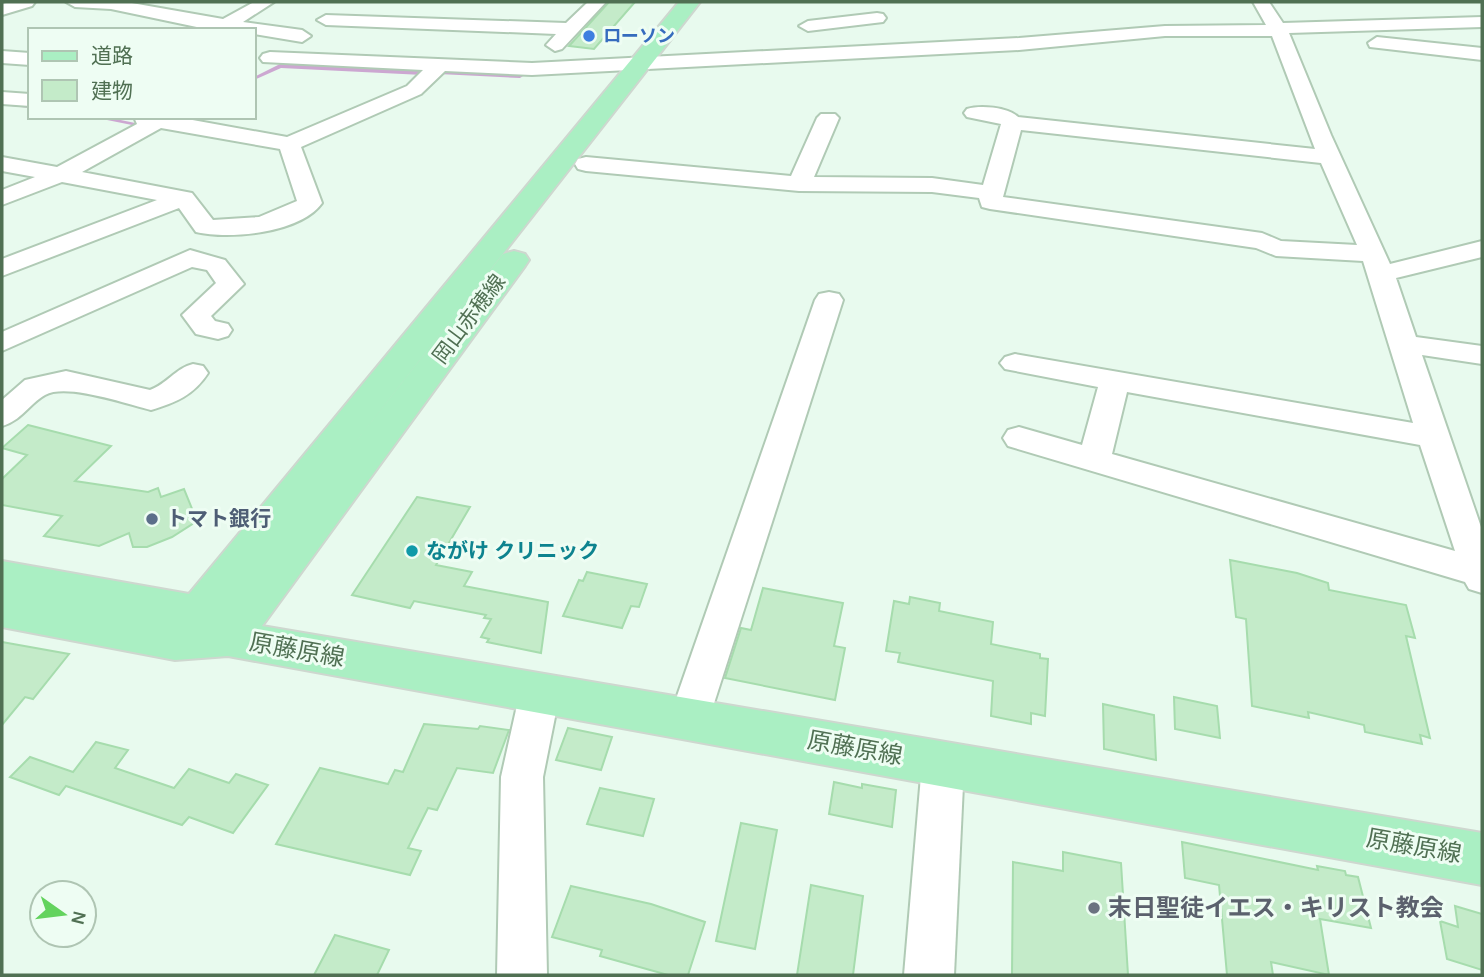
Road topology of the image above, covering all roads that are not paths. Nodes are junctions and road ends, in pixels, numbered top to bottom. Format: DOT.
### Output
graph roads {
  1 [pos="26,2"];
  2 [pos="75,2"];
  3 [pos="266,2"];
  4 [pos="352,2"];
  5 [pos="597,2"];
  6 [pos="690,2"];
  7 [pos="712,2"];
  8 [pos="807,2"];
  9 [pos="1261,2"];
  10 [pos="2,10"];
  11 [pos="1480,13"];
  12 [pos="877,18"];
  13 [pos="326,20"];
  14 [pos="808,26"];
  15 [pos="221,27"];
  16 [pos="570,29"];
  17 [pos="256,31"];
  18 [pos="1279,31"];
  19 [pos="302,36"];
  20 [pos="809,54"];
  21 [pos="1482,54"];
  22 [pos="2,57"];
  23 [pos="28,59"];
  24 [pos="262,63"];
  25 [pos="653,63"];
  26 [pos="439,66"];
  27 [pos="532,69"];
  28 [pos="2,98"];
  29 [pos="28,100"];
  30 [pos="974,113"];
  31 [pos="828,118"];
  32 [pos="162,120"];
  33 [pos="1012,122"];
  34 [pos="289,144"];
  35 [pos="1330,156"];
  36 [pos="2,164"];
  37 [pos="586,164"];
  38 [pos="60,175"];
  39 [pos="799,184"];
  40 [pos="993,193"];
  41 [pos="2,198"];
  42 [pos="184,198"];
  43 [pos="1482,249"];
  44 [pos="1378,264"];
  45 [pos="2,268"];
  46 [pos="829,300"];
  47 [pos="218,330"];
  48 [pos="2,342"];
  49 [pos="1406,344"];
  50 [pos="1482,355"];
  51 [pos="1015,363"];
  52 [pos="193,373"];
  53 [pos="1115,380"];
  54 [pos="2,416"];
  55 [pos="1433,437"];
  56 [pos="1019,438"];
  57 [pos="1094,460"];
  58 [pos="1481,575"];
  59 [pos="2,577"];
  60 [pos="2,610"];
  61 [pos="201,631"];
  62 [pos="540,692"];
  63 [pos="690,719"];
  64 [pos="943,764"];
  65 [pos="1482,859"];
  66 [pos="522,975"];
  67 [pos="929,975"];
  1 -- 10 [label="street"];
  2 -- 15 [label="street"];
  3 -- 15 [label="street"];
  4 -- 13 [label="street"];
  5 -- 16 [label="street"];
  6 -- 25 [label="main road, 岡山赤穂線"];
  7 -- 25 [label="main road, 岡山赤穂線"];
  8 -- 14 [label="street"];
  9 -- 18 [label="street"];
  11 -- 18 [label="street"];
  12 -- 14 [label="street"];
  13 -- 16 [label="street"];
  13 -- 19 [label="street"];
  14 -- 20 [label="street"];
  16 -- 27 [label="street"];
  17 -- 19 [label="street"];
  18 -- 20 [label="street"];
  18 -- 21 [label="street"];
  18 -- 35 [label="street"];
  19 -- 24 [label="street"];
  20 -- 25 [label="street"];
  22 -- 23 [label="street"];
  24 -- 26 [label="street"];
  25 -- 27 [label="street"];
  25 -- 37 [label="main road, 岡山赤穂線"];
  25 -- 61 [label="main road, 岡山赤穂線"];
  26 -- 27 [label="street"];
  26 -- 34 [label="street"];
  28 -- 29 [label="street"];
  30 -- 33 [label="street"];
  31 -- 39 [label="street"];
  32 -- 34 [label="street"];
  32 -- 38 [label="street"];
  33 -- 35 [label="street"];
  33 -- 40 [label="street"];
  34 -- 42 [label="street"];
  35 -- 44 [label="street"];
  36 -- 38 [label="street"];
  37 -- 39 [label="street"];
  37 -- 61 [label="main road, 岡山赤穂線"];
  38 -- 41 [label="street"];
  38 -- 42 [label="street"];
  39 -- 40 [label="street"];
  40 -- 44 [label="street"];
  42 -- 45 [label="street"];
  43 -- 44 [label="street"];
  44 -- 49 [label="street"];
  46 -- 63 [label="street"];
  47 -- 48 [label="street"];
  49 -- 50 [label="street"];
  49 -- 55 [label="street"];
  51 -- 53 [label="street"];
  52 -- 54 [label="street"];
  53 -- 55 [label="street"];
  53 -- 57 [label="street"];
  55 -- 58 [label="street"];
  56 -- 57 [label="street"];
  57 -- 58 [label="street"];
  59 -- 61 [label="main road"];
  60 -- 61 [label="main road"];
  61 -- 62 [label="main road, 原藤原線"];
  62 -- 63 [label="main road, 原藤原線"];
  62 -- 66 [label="street"];
  63 -- 64 [label="main road, 原藤原線"];
  64 -- 65 [label="main road, 原藤原線"];
  64 -- 67 [label="street"];
}
